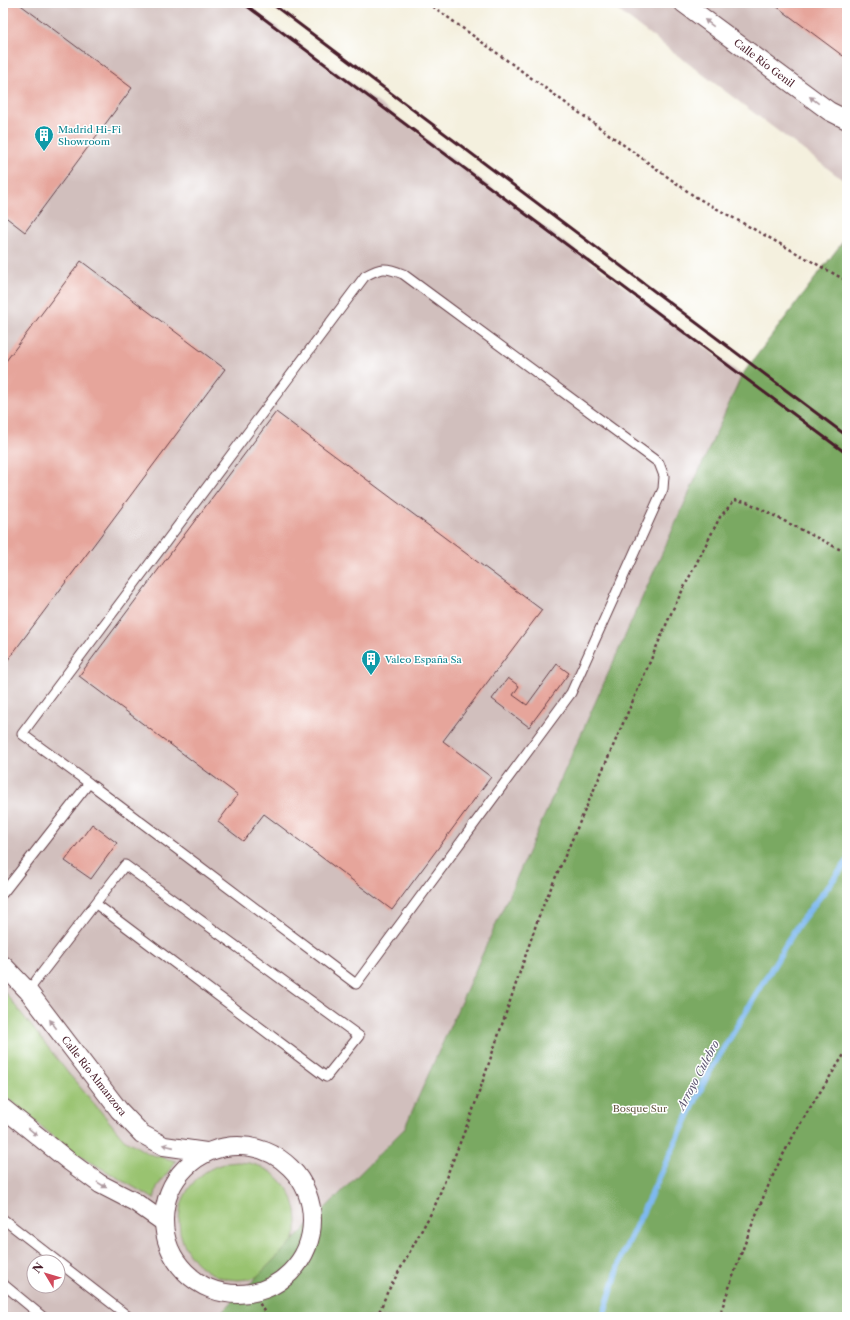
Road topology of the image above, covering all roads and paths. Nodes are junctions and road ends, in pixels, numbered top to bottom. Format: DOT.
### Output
graph roads {
  1 [pos="428,3"];
  2 [pos="683,3"];
  3 [pos="847,120"];
  4 [pos="847,281"];
  5 [pos="847,553"];
  6 [pos="89,783"];
  7 [pos="3,893"];
  8 [pos="96,904"];
  9 [pos="3,965"];
  10 [pos="28,991"];
  11 [pos="847,1050"];
  12 [pos="3,1108"];
  13 [pos="206,1152"];
  14 [pos="3,1219"];
  15 [pos="162,1221"];
  16 [pos="3,1284"];
  17 [pos="254,1293"];
  18 [pos="43,1317"];
  19 [pos="129,1317"];
  20 [pos="268,1317"];
  21 [pos="377,1317"];
  22 [pos="719,1317"];
  1 -- 4 [label="path"];
  3 -- 2 [label="street, Calle Río Genil, one-way"];
  5 -- 21 [label="path"];
  6 -- 6 [label="lane"];
  6 -- 7 [label="lane"];
  8 -- 8 [label="lane"];
  8 -- 10 [label="lane"];
  9 -- 10 [label="street, Calle Río Almanzora"];
  13 -- 10 [label="street, Calle Río Almanzora, one-way"];
  11 -- 22 [label="path"];
  12 -- 15 [label="street, one-way"];
  13 -- 15 [label="street"];
  13 -- 17 [label="street"];
  14 -- 19 [label="lane"];
  15 -- 17 [label="street"];
  16 -- 18 [label="lane"];
  17 -- 20 [label="path"];
}
